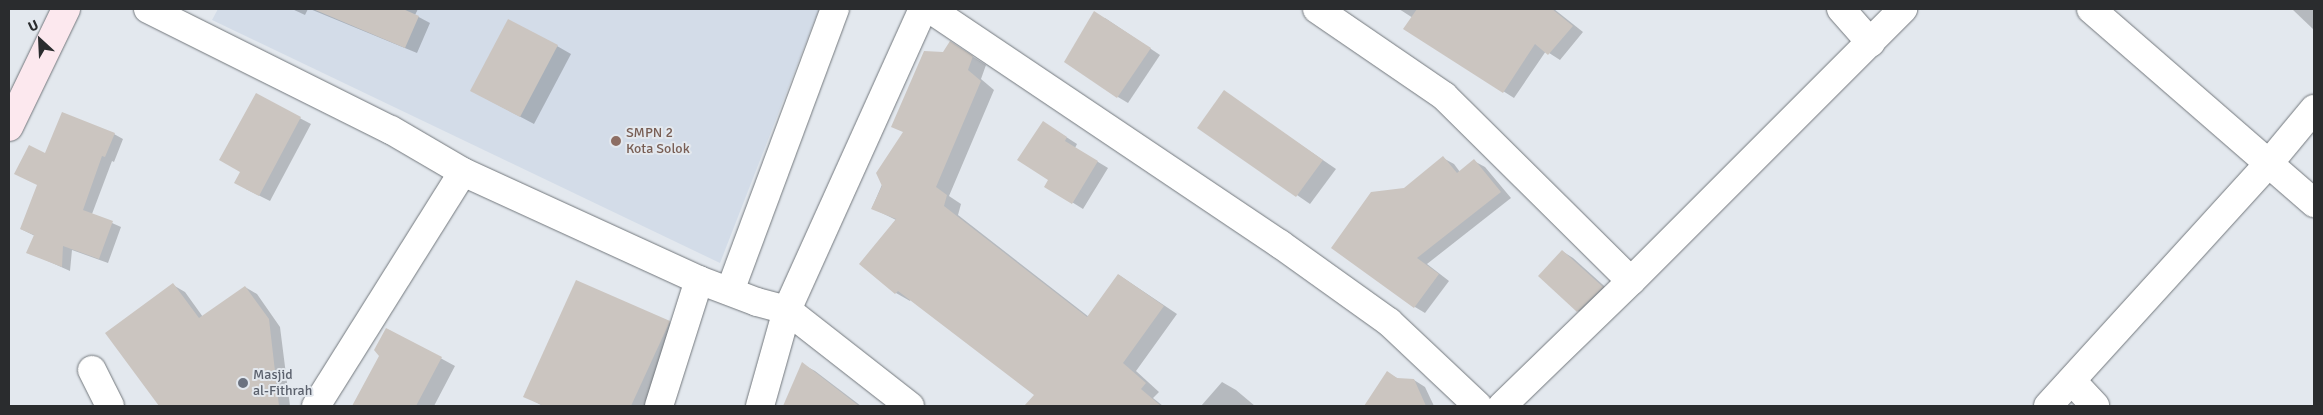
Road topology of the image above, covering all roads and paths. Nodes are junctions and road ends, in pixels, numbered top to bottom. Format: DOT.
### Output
graph roads {
  1 [pos="66,9"];
  2 [pos="148,9"];
  3 [pos="835,9"];
  4 [pos="923,9"];
  5 [pos="930,9"];
  6 [pos="1317,9"];
  7 [pos="1841,9"];
  8 [pos="1903,9"];
  9 [pos="2091,9"];
  10 [pos="1871,42"];
  11 [pos="2314,109"];
  12 [pos="9,127"];
  13 [pos="2270,162"];
  14 [pos="463,172"];
  15 [pos="2314,203"];
  16 [pos="699,280"];
  17 [pos="1631,282"];
  18 [pos="730,291"];
  19 [pos="787,310"];
  20 [pos="92,370"];
  21 [pos="2072,381"];
  22 [pos="110,406"];
  23 [pos="316,406"];
  24 [pos="659,406"];
  25 [pos="760,406"];
  26 [pos="910,406"];
  27 [pos="1478,406"];
  28 [pos="1502,406"];
  29 [pos="2048,406"];
  30 [pos="2095,406"];
  1 -- 12 [label="street"];
  2 -- 14 [label="street"];
  3 -- 18 [label="street"];
  4 -- 19 [label="street"];
  5 -- 27 [label="street"];
  6 -- 17 [label="street"];
  7 -- 10 [label="street"];
  8 -- 10 [label="street"];
  9 -- 13 [label="street"];
  10 -- 17 [label="street"];
  11 -- 13 [label="street"];
  13 -- 15 [label="street"];
  13 -- 21 [label="street"];
  14 -- 16 [label="street"];
  14 -- 23 [label="street"];
  16 -- 18 [label="street"];
  16 -- 24 [label="street"];
  17 -- 28 [label="street"];
  18 -- 19 [label="street"];
  19 -- 25 [label="street"];
  19 -- 26 [label="street"];
  20 -- 22 [label="street"];
  21 -- 29 [label="street"];
  21 -- 30 [label="street"];
}
